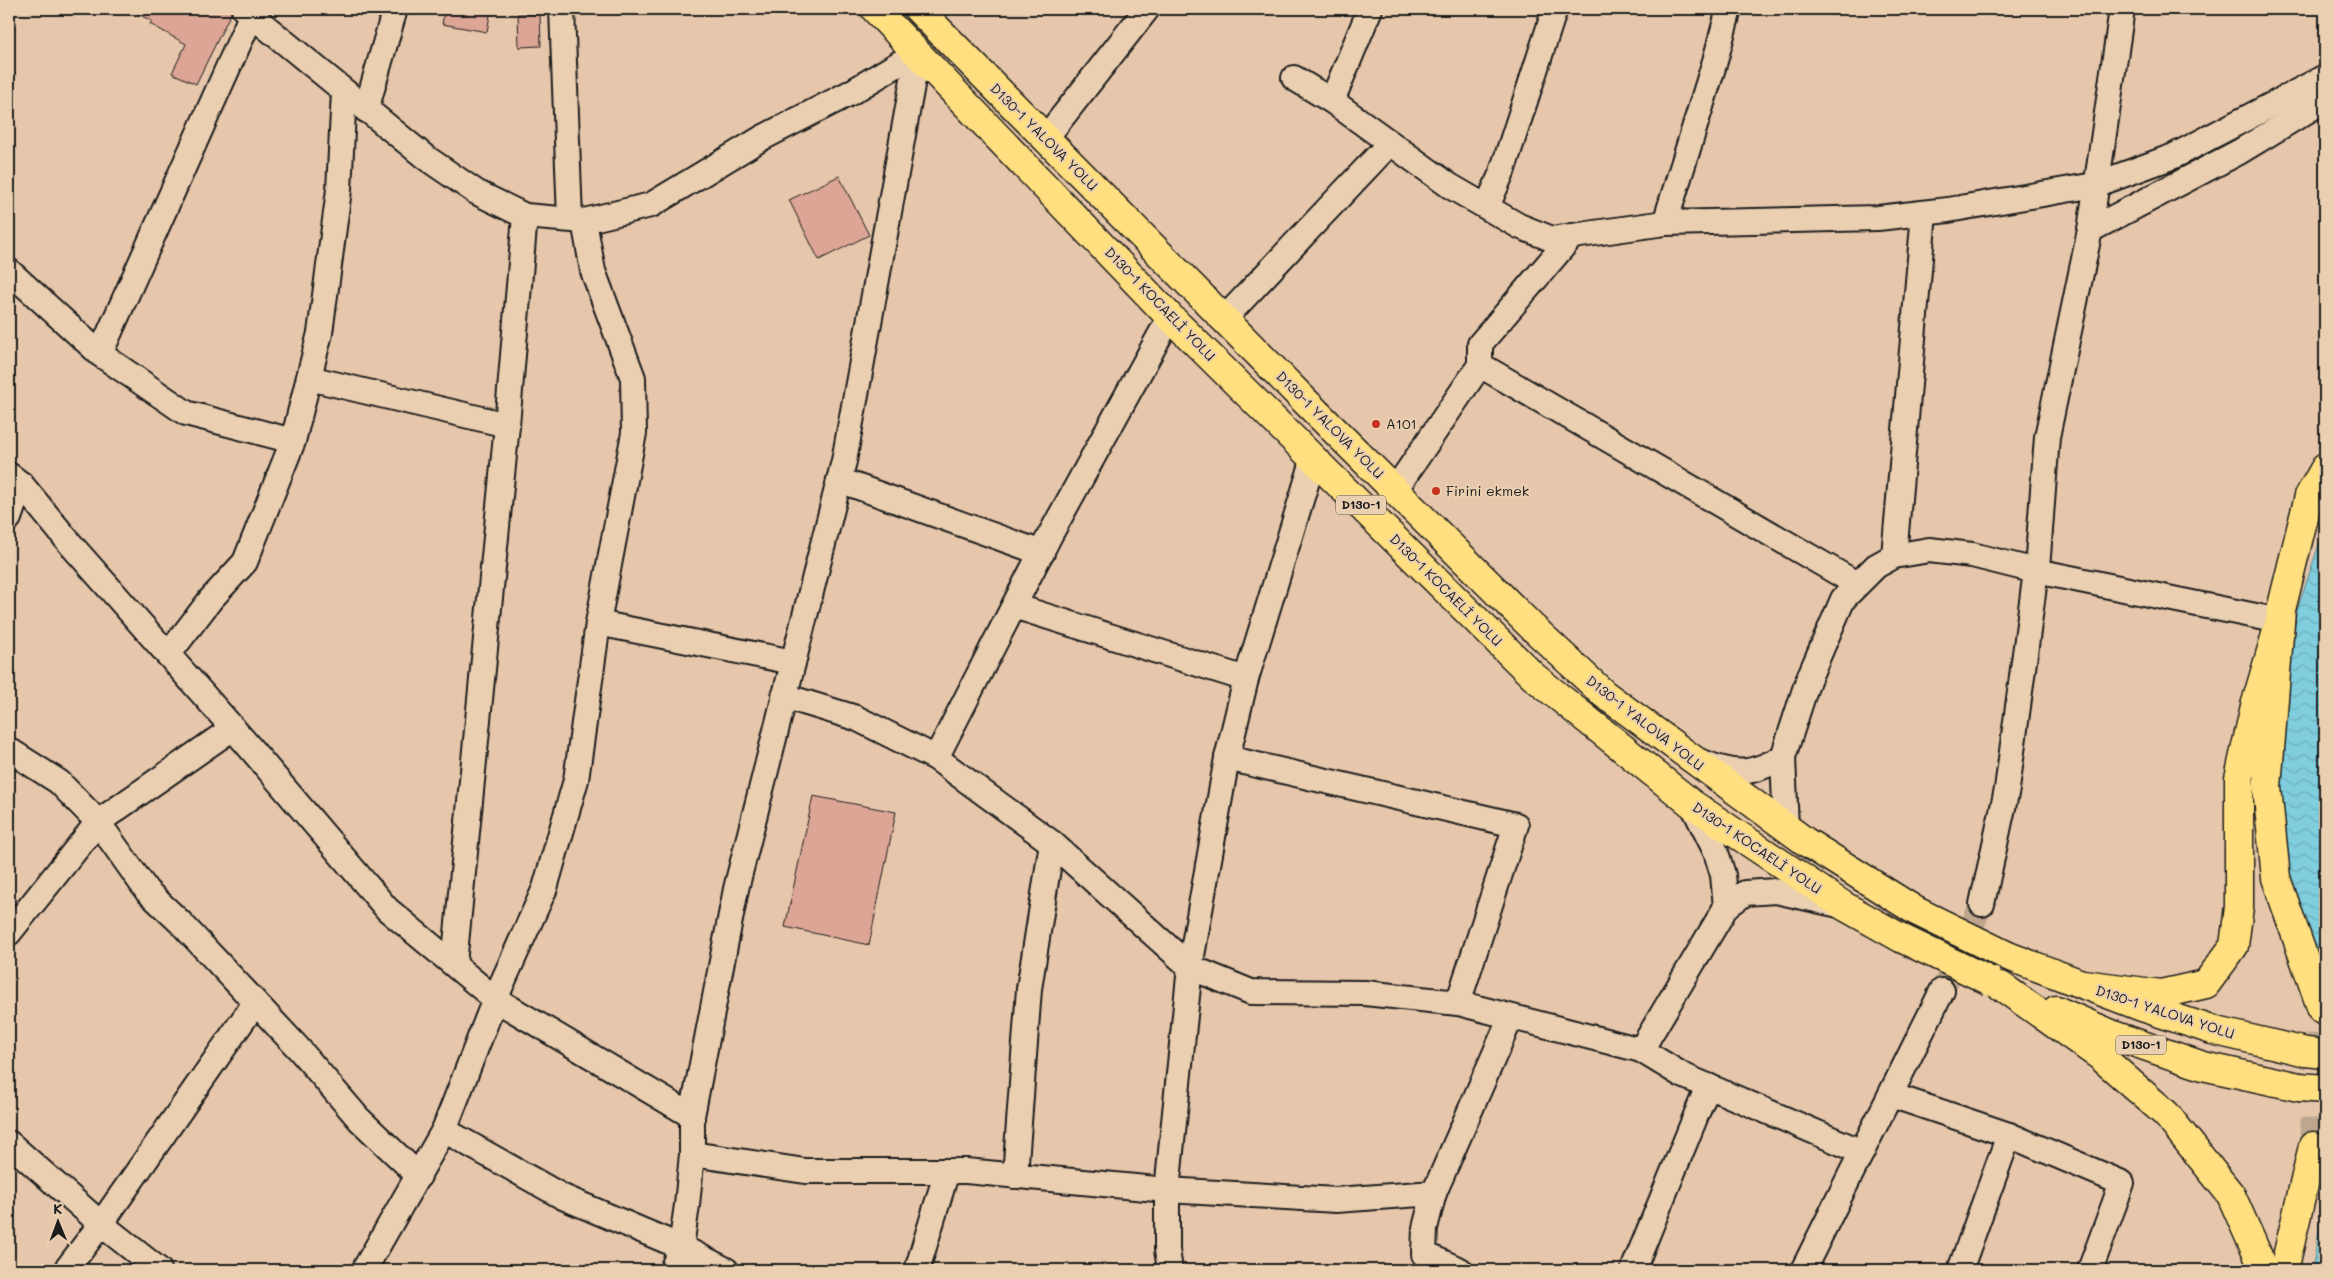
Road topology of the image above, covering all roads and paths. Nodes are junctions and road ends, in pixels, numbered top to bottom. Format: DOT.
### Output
graph roads {
  1 [pos="395,9"];
  2 [pos="562,9"];
  3 [pos="875,9"];
  4 [pos="918,9"];
  5 [pos="1147,9"];
  6 [pos="1370,9"];
  7 [pos="1555,9"];
  8 [pos="1729,9"];
  9 [pos="2122,9"];
  10 [pos="248,11"];
  11 [pos="918,52"];
  12 [pos="1294,78"];
  13 [pos="2325,78"];
  14 [pos="344,92"];
  15 [pos="2325,100"];
  16 [pos="1332,101"];
  17 [pos="366,110"];
  18 [pos="1045,139"];
  19 [pos="1390,143"];
  20 [pos="2095,185"];
  21 [pos="1487,207"];
  22 [pos="1924,213"];
  23 [pos="525,216"];
  24 [pos="577,220"];
  25 [pos="1665,223"];
  26 [pos="2090,230"];
  27 [pos="1572,236"];
  28 [pos="9,271"];
  29 [pos="1170,317"];
  30 [pos="1224,318"];
  31 [pos="100,354"];
  32 [pos="1480,365"];
  33 [pos="309,378"];
  34 [pos="507,425"];
  35 [pos="293,441"];
  36 [pos="1314,458"];
  37 [pos="2325,468"];
  38 [pos="15,479"];
  39 [pos="839,480"];
  40 [pos="1395,490"];
  41 [pos="9,518"];
  42 [pos="1042,552"];
  43 [pos="1894,556"];
  44 [pos="2036,571"];
  45 [pos="1857,584"];
  46 [pos="1014,606"];
  47 [pos="2280,621"];
  48 [pos="598,623"];
  49 [pos="168,655"];
  50 [pos="793,662"];
  51 [pos="1246,678"];
  52 [pos="784,696"];
  53 [pos="233,728"];
  54 [pos="9,750"];
  55 [pos="1685,755"];
  56 [pos="1783,757"];
  57 [pos="936,758"];
  58 [pos="1227,758"];
  59 [pos="1692,804"];
  60 [pos="98,822"];
  61 [pos="1786,828"];
  62 [pos="1052,844"];
  63 [pos="1982,904"];
  64 [pos="1844,906"];
  65 [pos="1726,907"];
  66 [pos="9,933"];
  67 [pos="454,964"];
  68 [pos="1190,968"];
  69 [pos="1996,983"];
  70 [pos="2083,984"];
  71 [pos="1942,991"];
  72 [pos="495,998"];
  73 [pos="255,1003"];
  74 [pos="1458,1003"];
  75 [pos="2322,1010"];
  76 [pos="1511,1017"];
  77 [pos="1641,1050"];
  78 [pos="2316,1053"];
  79 [pos="1708,1086"];
  80 [pos="2312,1088"];
  81 [pos="1891,1095"];
  82 [pos="692,1116"];
  83 [pos="444,1130"];
  84 [pos="2009,1135"];
  85 [pos="9,1143"];
  86 [pos="2313,1146"];
  87 [pos="1862,1152"];
  88 [pos="692,1154"];
  89 [pos="947,1171"];
  90 [pos="419,1176"];
  91 [pos="1015,1176"];
  92 [pos="1167,1190"];
  93 [pos="1434,1193"];
  94 [pos="102,1224"];
  95 [pos="681,1247"];
  96 [pos="1423,1262"];
  97 [pos="66,1270"];
  98 [pos="159,1270"];
  99 [pos="364,1270"];
  100 [pos="672,1270"];
  101 [pos="726,1270"];
  102 [pos="917,1270"];
  103 [pos="1170,1270"];
  104 [pos="1460,1270"];
  105 [pos="1633,1270"];
  106 [pos="1803,1270"];
  107 [pos="1960,1270"];
  108 [pos="2090,1270"];
  109 [pos="2262,1270"];
  110 [pos="2284,1270"];
  1 -- 17 [label="street"];
  2 -- 24 [label="street"];
  3 -- 11 [label="main road, D130-1 KOCAELİ YOLU / D130-1"];
  4 -- 18 [label="main road, D130-1 YALOVA YOLU / D130-1"];
  5 -- 18 [label="street"];
  6 -- 16 [label="street"];
  7 -- 21 [label="street"];
  8 -- 25 [label="street"];
  9 -- 20 [label="street"];
  10 -- 14 [label="street"];
  10 -- 31 [label="street"];
  11 -- 24 [label="street"];
  11 -- 29 [label="main road, D130-1 KOCAELİ YOLU / D130-1"];
  11 -- 39 [label="street"];
  12 -- 16 [label="street"];
  13 -- 20 [label="street"];
  14 -- 17 [label="street"];
  14 -- 33 [label="street"];
  15 -- 26 [label="street"];
  16 -- 19 [label="street"];
  17 -- 23 [label="street"];
  18 -- 30 [label="main road, D130-1 YALOVA YOLU / D130-1"];
  19 -- 21 [label="street"];
  19 -- 30 [label="street"];
  20 -- 22 [label="street"];
  20 -- 26 [label="street"];
  21 -- 27 [label="street"];
  22 -- 25 [label="street"];
  22 -- 43 [label="street"];
  23 -- 24 [label="street"];
  23 -- 34 [label="street"];
  24 -- 48 [label="street"];
  25 -- 27 [label="street"];
  26 -- 44 [label="street"];
  27 -- 32 [label="street"];
  28 -- 31 [label="street"];
  29 -- 36 [label="main road, D130-1 KOCAELİ YOLU / D130-1"];
  29 -- 42 [label="street"];
  30 -- 40 [label="main road, D130-1 YALOVA YOLU / D130-1"];
  31 -- 35 [label="street"];
  32 -- 40 [label="street"];
  32 -- 45 [label="street"];
  33 -- 34 [label="street"];
  33 -- 35 [label="street"];
  34 -- 67 [label="street"];
  35 -- 49 [label="street"];
  36 -- 51 [label="street"];
  36 -- 59 [label="main road, D130-1 KOCAELİ YOLU / D130-1"];
  37 -- 47 [label="main road"];
  38 -- 41 [label="street"];
  38 -- 49 [label="street"];
  39 -- 42 [label="street"];
  39 -- 50 [label="street"];
  40 -- 55 [label="main road, D130-1 YALOVA YOLU / D130-1"];
  42 -- 46 [label="street"];
  43 -- 44 [label="street"];
  43 -- 45 [label="street"];
  44 -- 47 [label="street"];
  44 -- 63 [label="street"];
  45 -- 56 [label="street"];
  46 -- 51 [label="street"];
  46 -- 57 [label="street"];
  47 -- 70 [label="main road"];
  47 -- 75 [label="main road"];
  48 -- 50 [label="street"];
  48 -- 72 [label="street"];
  49 -- 53 [label="street"];
  50 -- 52 [label="street"];
  51 -- 58 [label="street"];
  52 -- 57 [label="street"];
  52 -- 82 [label="street"];
  53 -- 60 [label="street"];
  53 -- 67 [label="street"];
  54 -- 60 [label="street"];
  55 -- 56 [label="street"];
  55 -- 61 [label="main road, D130-1 YALOVA YOLU / D130-1"];
  56 -- 61 [label="street"];
  57 -- 62 [label="street"];
  58 -- 68 [label="street"];
  58 -- 74 [label="street"];
  59 -- 64 [label="main road, D130-1 KOCAELİ YOLU / D130-1"];
  59 -- 65 [label="street"];
  60 -- 66 [label="street"];
  60 -- 73 [label="street"];
  61 -- 70 [label="main road, D130-1 YALOVA YOLU / D130-1, bridge"];
  62 -- 68 [label="street"];
  62 -- 91 [label="street"];
  64 -- 65 [label="street"];
  64 -- 69 [label="main road, D130-1 KOCAELİ YOLU / D130-1, bridge"];
  65 -- 77 [label="street"];
  67 -- 72 [label="street"];
  68 -- 74 [label="street"];
  68 -- 92 [label="street"];
  69 -- 80 [label="main road, D130-1"];
  69 -- 109 [label="main road"];
  70 -- 78 [label="main road, D130-1 YALOVA YOLU / D130-1"];
  71 -- 81 [label="street"];
  72 -- 82 [label="street"];
  72 -- 83 [label="street"];
  73 -- 90 [label="street"];
  73 -- 94 [label="street"];
  74 -- 76 [label="street"];
  76 -- 77 [label="street"];
  76 -- 93 [label="street"];
  77 -- 79 [label="street"];
  79 -- 87 [label="street"];
  79 -- 105 [label="street"];
  81 -- 84 [label="street"];
  81 -- 87 [label="street"];
  82 -- 88 [label="street"];
  83 -- 90 [label="street"];
  83 -- 95 [label="street"];
  84 -- 107 [label="street"];
  84 -- 108 [label="street"];
  85 -- 94 [label="street"];
  86 -- 110 [label="main road"];
  87 -- 106 [label="street"];
  88 -- 89 [label="street"];
  88 -- 95 [label="street"];
  89 -- 91 [label="street"];
  89 -- 102 [label="street"];
  90 -- 99 [label="street"];
  91 -- 92 [label="street"];
  92 -- 93 [label="street"];
  92 -- 103 [label="street"];
  93 -- 96 [label="street"];
  94 -- 97 [label="street"];
  94 -- 98 [label="street"];
  95 -- 100 [label="street"];
  95 -- 101 [label="street"];
  96 -- 104 [label="street"];
}
